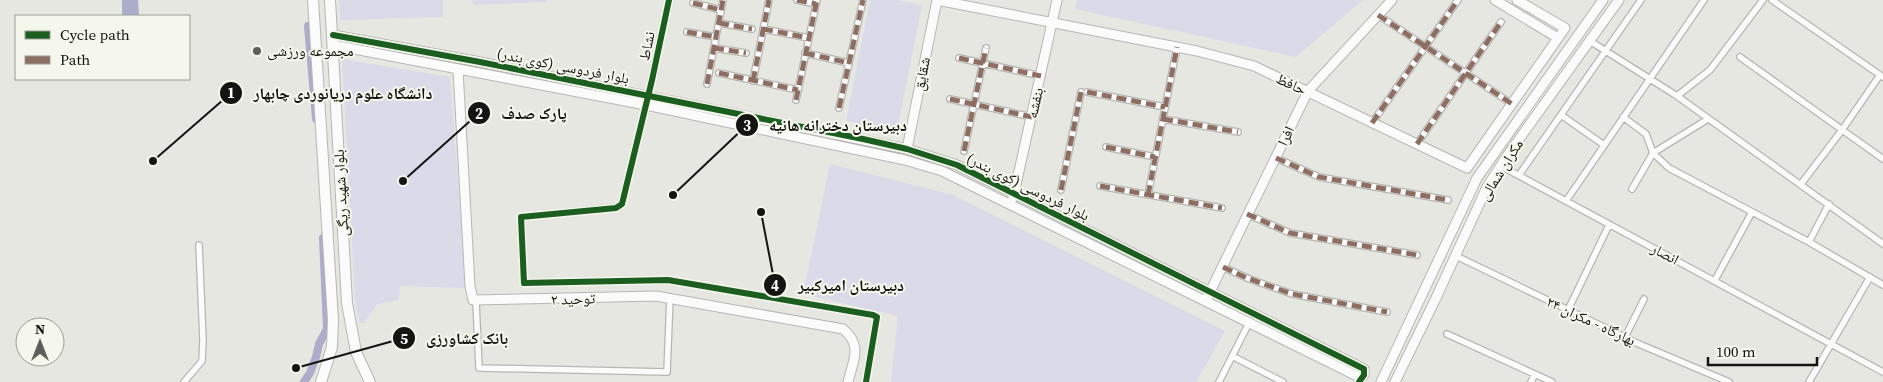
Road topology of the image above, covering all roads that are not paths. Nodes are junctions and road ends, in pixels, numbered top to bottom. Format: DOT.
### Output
graph roads {
  1 [pos="313,0"];
  2 [pos="330,0"];
  3 [pos="669,0"];
  4 [pos="724,0"];
  5 [pos="769,0"];
  6 [pos="797,0"];
  7 [pos="863,0"];
  8 [pos="937,0"];
  9 [pos="1057,0"];
  10 [pos="1392,0"];
  11 [pos="1458,0"];
  12 [pos="1495,0"];
  13 [pos="1517,0"];
  14 [pos="1603,0"];
  15 [pos="1619,0"];
  16 [pos="1641,0"];
  17 [pos="1704,0"];
  18 [pos="1763,0"];
  19 [pos="1772,0"];
  20 [pos="816,2"];
  21 [pos="693,4"];
  22 [pos="722,10"];
  23 [pos="1378,15"];
  24 [pos="1502,22"];
  25 [pos="719,23"];
  26 [pos="1052,24"];
  27 [pos="752,28"];
  28 [pos="763,29"];
  29 [pos="687,32"];
  30 [pos="716,37"];
  31 [pos="809,38"];
  32 [pos="1558,38"];
  33 [pos="1590,40"];
  34 [pos="336,42"];
  35 [pos="1426,47"];
  36 [pos="714,48"];
  37 [pos="986,48"];
  38 [pos="1177,48"];
  39 [pos="1606,51"];
  40 [pos="438,54"];
  41 [pos="746,54"];
  42 [pos="806,54"];
  43 [pos="1740,57"];
  44 [pos="959,58"];
  45 [pos="849,63"];
  46 [pos="983,63"];
  47 [pos="435,65"];
  48 [pos="458,70"];
  49 [pos="719,73"];
  50 [pos="1466,73"];
  51 [pos="1041,76"];
  52 [pos="1881,76"];
  53 [pos="1650,78"];
  54 [pos="753,81"];
  55 [pos="707,84"];
  56 [pos="798,90"];
  57 [pos="1308,91"];
  58 [pos="1677,96"];
  59 [pos="950,99"];
  60 [pos="647,100"];
  61 [pos="796,100"];
  62 [pos="974,104"];
  63 [pos="1512,104"];
  64 [pos="1165,107"];
  65 [pos="838,108"];
  66 [pos="1561,115"];
  67 [pos="1032,117"];
  68 [pos="1623,117"];
  69 [pos="1163,119"];
  70 [pos="1708,119"];
  71 [pos="775,121"];
  72 [pos="1372,123"];
  73 [pos="1842,130"];
  74 [pos="773,132"];
  75 [pos="1238,132"];
  76 [pos="1417,144"];
  77 [pos="1604,145"];
  78 [pos="1106,147"];
  79 [pos="907,149"];
  80 [pos="964,151"];
  81 [pos="1653,153"];
  82 [pos="1155,157"];
  83 [pos="1276,158"];
  84 [pos="1883,159"];
  85 [pos="905,160"];
  86 [pos="1501,166"];
  87 [pos="1519,175"];
  88 [pos="1801,184"];
  89 [pos="1100,186"];
  90 [pos="1632,189"];
  91 [pos="1061,190"];
  92 [pos="1014,194"];
  93 [pos="1148,194"];
  94 [pos="1448,200"];
  95 [pos="1566,200"];
  96 [pos="1829,204"];
  97 [pos="1011,206"];
  98 [pos="1222,208"];
  99 [pos="1752,212"];
  100 [pos="1247,214"];
  101 [pos="1609,224"];
  102 [pos="1809,242"];
  103 [pos="1883,244"];
  104 [pos="199,245"];
  105 [pos="1417,255"];
  106 [pos="1456,256"];
  107 [pos="1223,266"];
  108 [pos="1870,277"];
  109 [pos="1715,280"];
  110 [pos="1883,285"];
  111 [pos="1210,292"];
  112 [pos="670,297"];
  113 [pos="1644,299"];
  114 [pos="1205,301"];
  115 [pos="476,302"];
  116 [pos="1568,310"];
  117 [pos="1387,312"];
  118 [pos="1249,323"];
  119 [pos="1447,334"];
  120 [pos="1625,337"];
  121 [pos="1830,342"];
  122 [pos="1232,356"];
  123 [pos="1883,372"];
  124 [pos="1535,374"];
  125 [pos="1361,376"];
  126 [pos="184,382"];
  127 [pos="320,382"];
  128 [pos="370,382"];
  129 [pos="848,382"];
  130 [pos="866,382"];
  131 [pos="1219,382"];
  132 [pos="1283,382"];
  133 [pos="1381,382"];
  134 [pos="1395,382"];
  135 [pos="1531,382"];
  136 [pos="1552,382"];
  137 [pos="1729,382"];
  138 [pos="1809,382"];
  1 -- 127 [label="highway, بلوار شهید ریگی"];
  2 -- 34 [label="highway, بلوار شهید ریگی"];
  3 -- 60 [label="street, نشاط"];
  4 -- 22 [label="street"];
  5 -- 28 [label="street"];
  6 -- 20 [label="street"];
  7 -- 45 [label="street"];
  8 -- 26 [label="street, حافظ"];
  8 -- 79 [label="street, شقایق"];
  9 -- 26 [label="street, بنفشه"];
  10 -- 23 [label="street, افرا"];
  11 -- 35 [label="street"];
  12 -- 32 [label="street"];
  13 -- 32 [label="street, حافظ"];
  14 -- 133 [label="street, مکران شمالی"];
  15 -- 33 [label="street, مکران شمالی"];
  16 -- 39 [label="street"];
  17 -- 53 [label="street"];
  18 -- 58 [label="street"];
  19 -- 52 [label="street"];
  20 -- 31 [label="street"];
  21 -- 22 [label="street"];
  22 -- 25 [label="street"];
  23 -- 35 [label="street"];
  23 -- 57 [label="street, افرا"];
  24 -- 50 [label="street"];
  25 -- 27 [label="street"];
  25 -- 30 [label="street"];
  26 -- 38 [label="street, حافظ"];
  26 -- 51 [label="street, بنفشه"];
  28 -- 31 [label="street"];
  28 -- 54 [label="street"];
  29 -- 30 [label="street"];
  30 -- 36 [label="street"];
  31 -- 42 [label="street"];
  32 -- 63 [label="street, حافظ"];
  33 -- 39 [label="street"];
  33 -- 86 [label="street, مکران شمالی"];
  34 -- 40 [label="street, بلوار فردوسی (کوی بندر)"];
  34 -- 47 [label="street, بلوار فردوسی (کوی بندر)"];
  34 -- 128 [label="highway, بلوار شهید ریگی"];
  35 -- 50 [label="street"];
  35 -- 72 [label="street"];
  36 -- 41 [label="street"];
  36 -- 55 [label="street"];
  37 -- 46 [label="street"];
  38 -- 57 [label="street, حافظ"];
  38 -- 64 [label="street"];
  39 -- 53 [label="street"];
  39 -- 66 [label="street"];
  40 -- 47 [label="street"];
  40 -- 60 [label="street, بلوار فردوسی (کوی بندر)"];
  42 -- 45 [label="street"];
  42 -- 56 [label="street"];
  43 -- 73 [label="street"];
  44 -- 46 [label="street"];
  45 -- 65 [label="street"];
  46 -- 51 [label="street"];
  46 -- 62 [label="street"];
  47 -- 48 [label="street, بلوار فردوسی (کوی بندر)"];
  48 -- 60 [label="street, بلوار فردوسی (کوی بندر)"];
  48 -- 115 [label="street"];
  49 -- 54 [label="street"];
  50 -- 63 [label="street"];
  50 -- 76 [label="street"];
  51 -- 67 [label="street, بنفشه"];
  52 -- 73 [label="street"];
  53 -- 58 [label="street"];
  53 -- 68 [label="street"];
  54 -- 56 [label="street"];
  56 -- 61 [label="street"];
  57 -- 72 [label="street, حافظ"];
  57 -- 83 [label="street, افرا"];
  58 -- 70 [label="street"];
  59 -- 62 [label="street"];
  60 -- 71 [label="street, بلوار فردوسی (کوی بندر)"];
  60 -- 74 [label="street, بلوار فردوسی (کوی بندر)"];
  60 -- 130 [label="street, نشاط"];
  62 -- 67 [label="street"];
  62 -- 80 [label="street"];
  63 -- 76 [label="street, حافظ"];
  64 -- 69 [label="street"];
  64 -- 91 [label="street"];
  66 -- 77 [label="street"];
  66 -- 87 [label="street"];
  67 -- 92 [label="street, بنفشه"];
  68 -- 77 [label="street"];
  68 -- 81 [label="street"];
  69 -- 75 [label="street"];
  69 -- 82 [label="street"];
  70 -- 81 [label="street"];
  70 -- 88 [label="street"];
  71 -- 74 [label="street"];
  71 -- 79 [label="street, بلوار فردوسی (کوی بندر)"];
  72 -- 76 [label="street, حافظ"];
  73 -- 84 [label="street"];
  73 -- 88 [label="street"];
  74 -- 85 [label="street, بلوار فردوسی (کوی بندر)"];
  77 -- 95 [label="street"];
  78 -- 82 [label="street"];
  79 -- 85 [label="street"];
  79 -- 92 [label="street, بلوار فردوسی (کوی بندر)"];
  81 -- 90 [label="street"];
  81 -- 99 [label="street"];
  82 -- 93 [label="street"];
  83 -- 94 [label="street"];
  83 -- 100 [label="street, افرا"];
  85 -- 97 [label="street, بلوار فردوسی (کوی بندر)"];
  86 -- 87 [label="street, انصار"];
  86 -- 106 [label="street, مکران شمالی"];
  87 -- 95 [label="street, انصار"];
  88 -- 96 [label="street"];
  89 -- 93 [label="street"];
  92 -- 97 [label="street, بنفشه"];
  92 -- 111 [label="street, بلوار فردوسی (کوی بندر)"];
  93 -- 98 [label="street"];
  95 -- 101 [label="street, انصار"];
  96 -- 102 [label="street"];
  96 -- 103 [label="street"];
  97 -- 114 [label="street, بلوار فردوسی (کوی بندر)"];
  99 -- 102 [label="street"];
  99 -- 109 [label="street"];
  100 -- 105 [label="street"];
  100 -- 107 [label="street, افرا"];
  101 -- 109 [label="street, انصار"];
  101 -- 116 [label="street"];
  102 -- 108 [label="street"];
  104 -- 126 [label="street"];
  106 -- 116 [label="street, بهارگاه - مکران ۲۴"];
  106 -- 134 [label="street, مکران شمالی"];
  107 -- 111 [label="street, افرا"];
  107 -- 117 [label="street"];
  108 -- 110 [label="street"];
  108 -- 121 [label="street"];
  109 -- 121 [label="street, انصار"];
  111 -- 114 [label="street, افرا"];
  111 -- 125 [label="street, بلوار فردوسی (کوی بندر)"];
  112 -- 115 [label="street, توحید ۲"];
  112 -- 115 [label="street"];
  112 -- 129 [label="street, توحید ۲"];
  113 -- 120 [label="street"];
  114 -- 118 [label="street, بلوار فردوسی (کوی بندر)"];
  116 -- 120 [label="street, بهارگاه - مکران ۲۴"];
  118 -- 122 [label="street"];
  118 -- 125 [label="street, بلوار فردوسی (کوی بندر)"];
  119 -- 124 [label="street"];
  120 -- 137 [label="street, بهارگاه - مکران ۲۴"];
  121 -- 123 [label="street, انصار"];
  121 -- 138 [label="street"];
  122 -- 131 [label="street"];
  122 -- 132 [label="street"];
  124 -- 135 [label="street"];
  124 -- 136 [label="street"];
}
